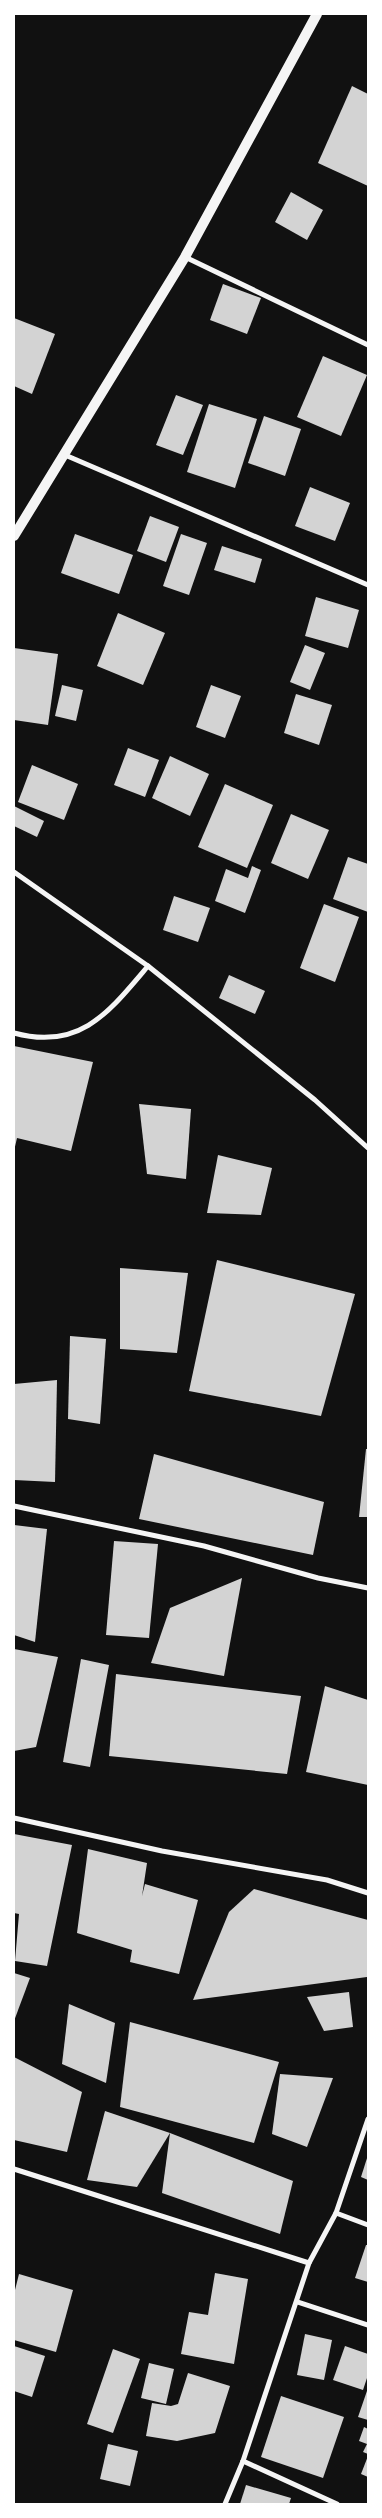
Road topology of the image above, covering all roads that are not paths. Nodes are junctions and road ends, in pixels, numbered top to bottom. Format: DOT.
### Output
graph roads {
  1 [pos="317,14"];
  2 [pos="184,257"];
  3 [pos="368,345"];
  4 [pos="65,455"];
  5 [pos="14,536"];
  6 [pos="368,585"];
  7 [pos="14,872"];
  8 [pos="148,966"];
  9 [pos="14,1033"];
  10 [pos="368,1148"];
  11 [pos="14,1506"];
  12 [pos="368,1588"];
  13 [pos="14,1818"];
  14 [pos="368,1893"];
  15 [pos="368,2119"];
  16 [pos="14,2169"];
  17 [pos="336,2213"];
  18 [pos="368,2225"];
  19 [pos="309,2263"];
  20 [pos="298,2302"];
  21 [pos="368,2325"];
  22 [pos="243,2461"];
  23 [pos="224,2504"];
  24 [pos="337,2504"];
  1 -- 2 [label="main road"];
  2 -- 3 [label="street"];
  2 -- 4 [label="main road"];
  4 -- 5 [label="main road"];
  4 -- 6 [label="street"];
  7 -- 8 [label="street"];
  8 -- 9 [label="street"];
  8 -- 10 [label="street"];
  11 -- 12 [label="street"];
  13 -- 14 [label="street"];
  15 -- 17 [label="street"];
  16 -- 19 [label="street"];
  17 -- 18 [label="street"];
  17 -- 19 [label="street"];
  19 -- 20 [label="street"];
  20 -- 21 [label="street"];
  20 -- 22 [label="street"];
  22 -- 23 [label="street"];
  22 -- 24 [label="street"];
}
